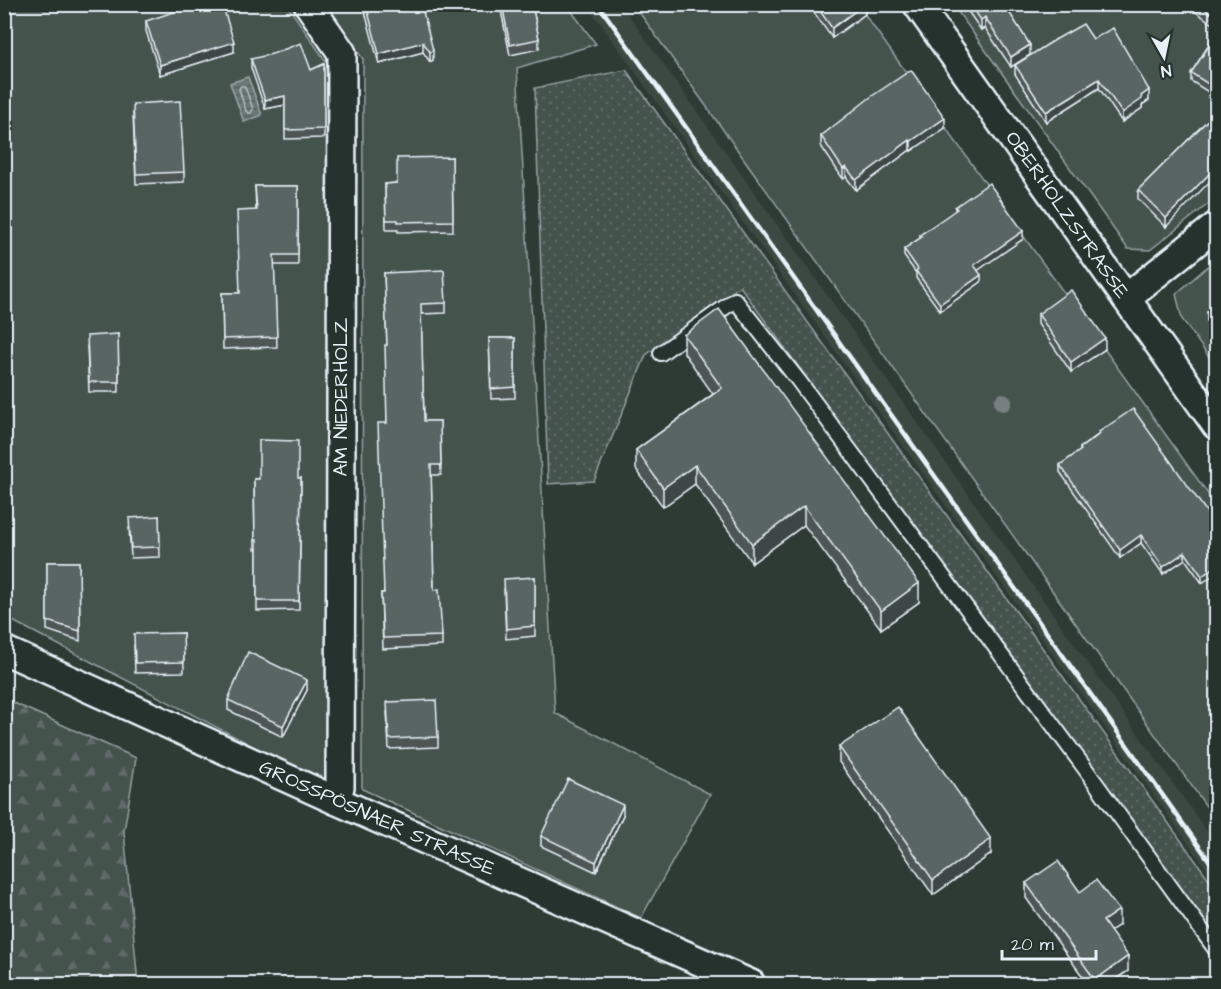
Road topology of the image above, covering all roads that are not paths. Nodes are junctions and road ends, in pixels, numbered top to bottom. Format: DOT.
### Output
graph roads {
  1 [pos="308,4"];
  2 [pos="917,4"];
  3 [pos="1216,226"];
  4 [pos="1126,298"];
  5 [pos="661,353"];
  6 [pos="1216,425"];
  7 [pos="4,650"];
  8 [pos="335,800"];
  9 [pos="1216,950"];
  10 [pos="751,984"];
  1 -- 8 [label="street, AM NIEDERHOLZ"];
  2 -- 4 [label="street, OBERHOLZSTRASSE"];
  3 -- 4 [label="street"];
  4 -- 6 [label="street, OBERHOLZSTRASSE"];
  5 -- 9 [label="lane"];
  7 -- 8 [label="street, GROSSPÖSNAER STRASSE"];
  8 -- 10 [label="street, GROSSPÖSNAER STRASSE"];
}
